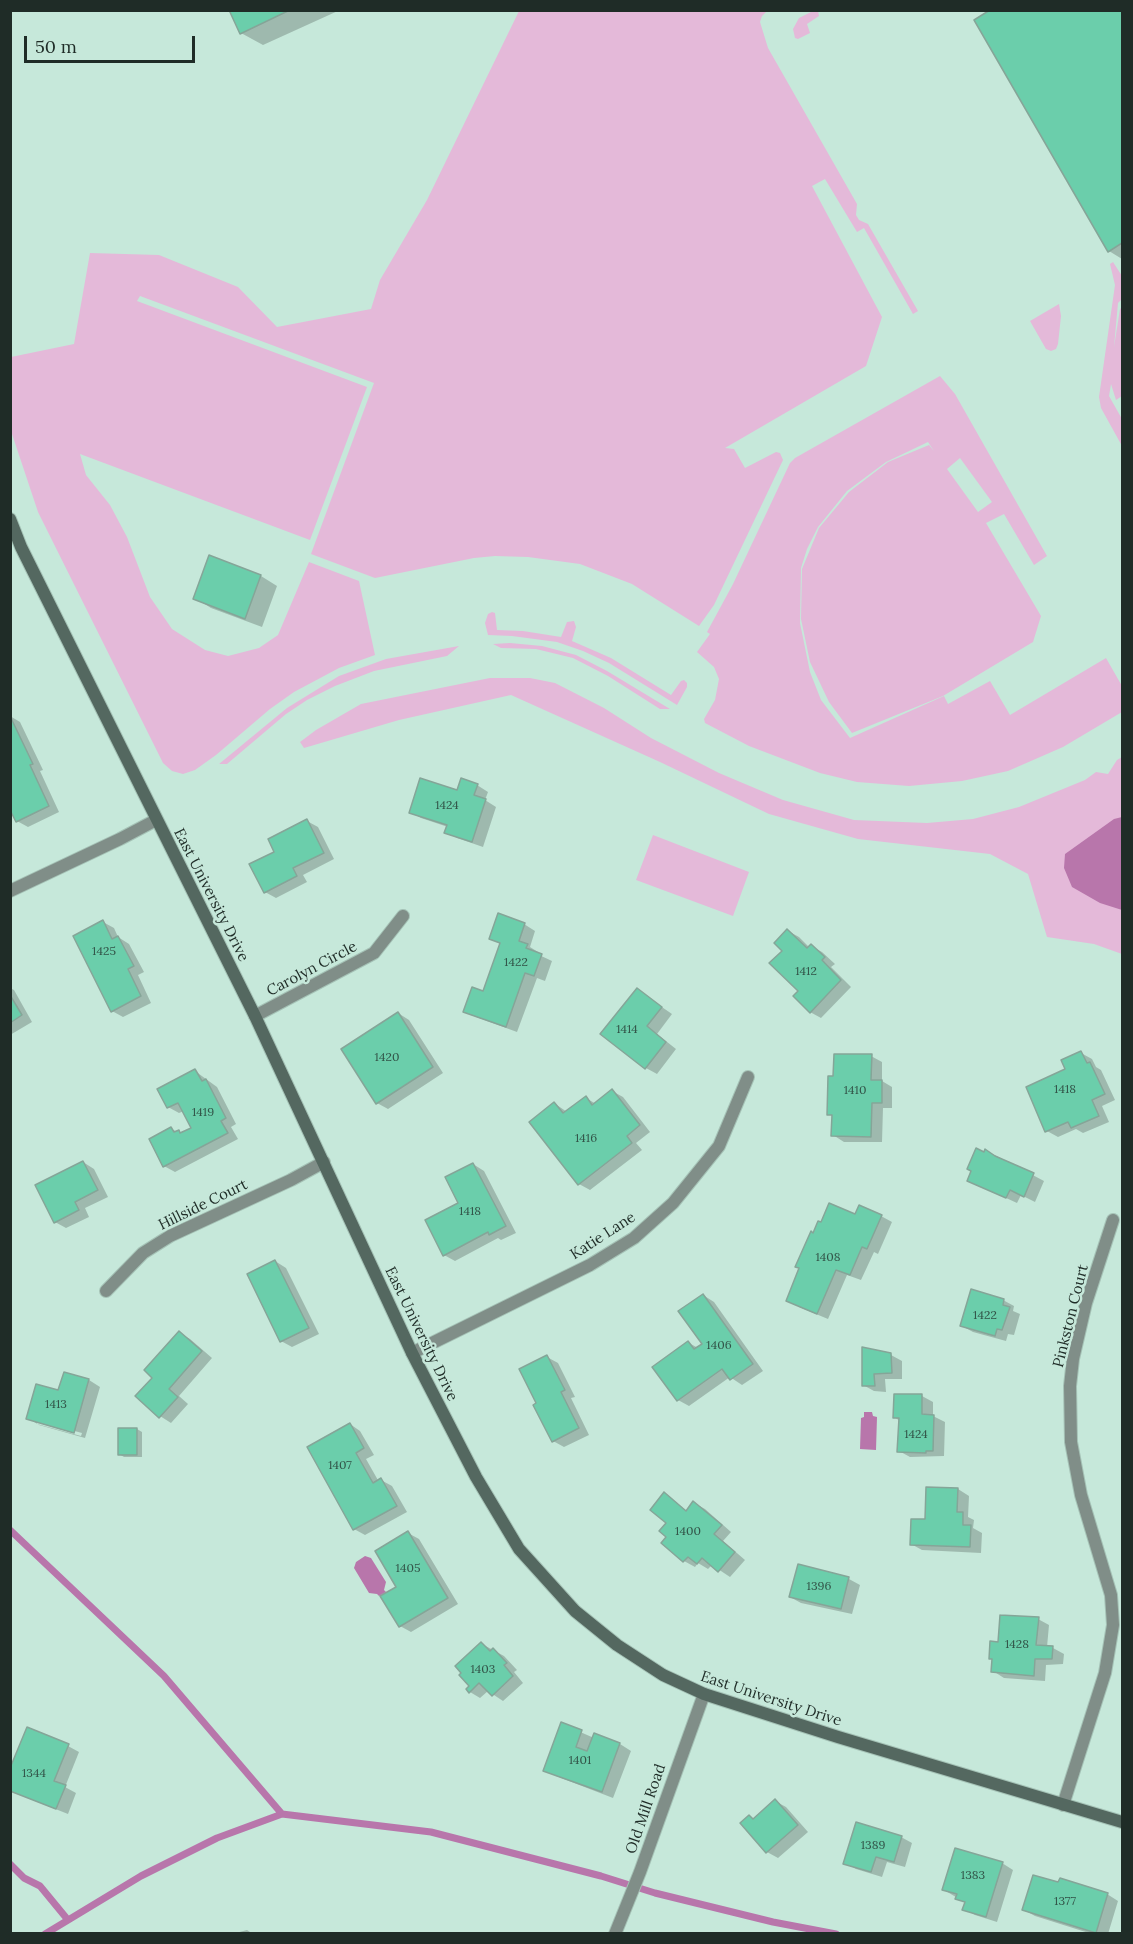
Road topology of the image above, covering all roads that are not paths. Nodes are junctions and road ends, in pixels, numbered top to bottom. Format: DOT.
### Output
graph roads {
  1 [pos="10,519"];
  2 [pos="156,820"];
  3 [pos="10,891"];
  4 [pos="403,916"];
  5 [pos="255,1016"];
  6 [pos="748,1077"];
  7 [pos="324,1162"];
  8 [pos="1113,1220"];
  9 [pos="106,1291"];
  10 [pos="412,1353"];
  11 [pos="704,1694"];
  12 [pos="1063,1805"];
  13 [pos="1122,1822"];
  14 [pos="615,1934"];
  1 -- 2 [label="main road, East University Drive"];
  2 -- 3 [label="street"];
  2 -- 5 [label="main road, East University Drive"];
  4 -- 5 [label="street, Carolyn Circle"];
  5 -- 7 [label="main road, East University Drive"];
  6 -- 10 [label="street, Katie Lane"];
  7 -- 9 [label="street, Hillside Court"];
  7 -- 10 [label="main road, East University Drive"];
  8 -- 12 [label="street, Pinkston Court"];
  10 -- 11 [label="main road, East University Drive"];
  11 -- 12 [label="main road, East University Drive"];
  11 -- 14 [label="street, Old Mill Road"];
  12 -- 13 [label="main road, East University Drive"];
}
